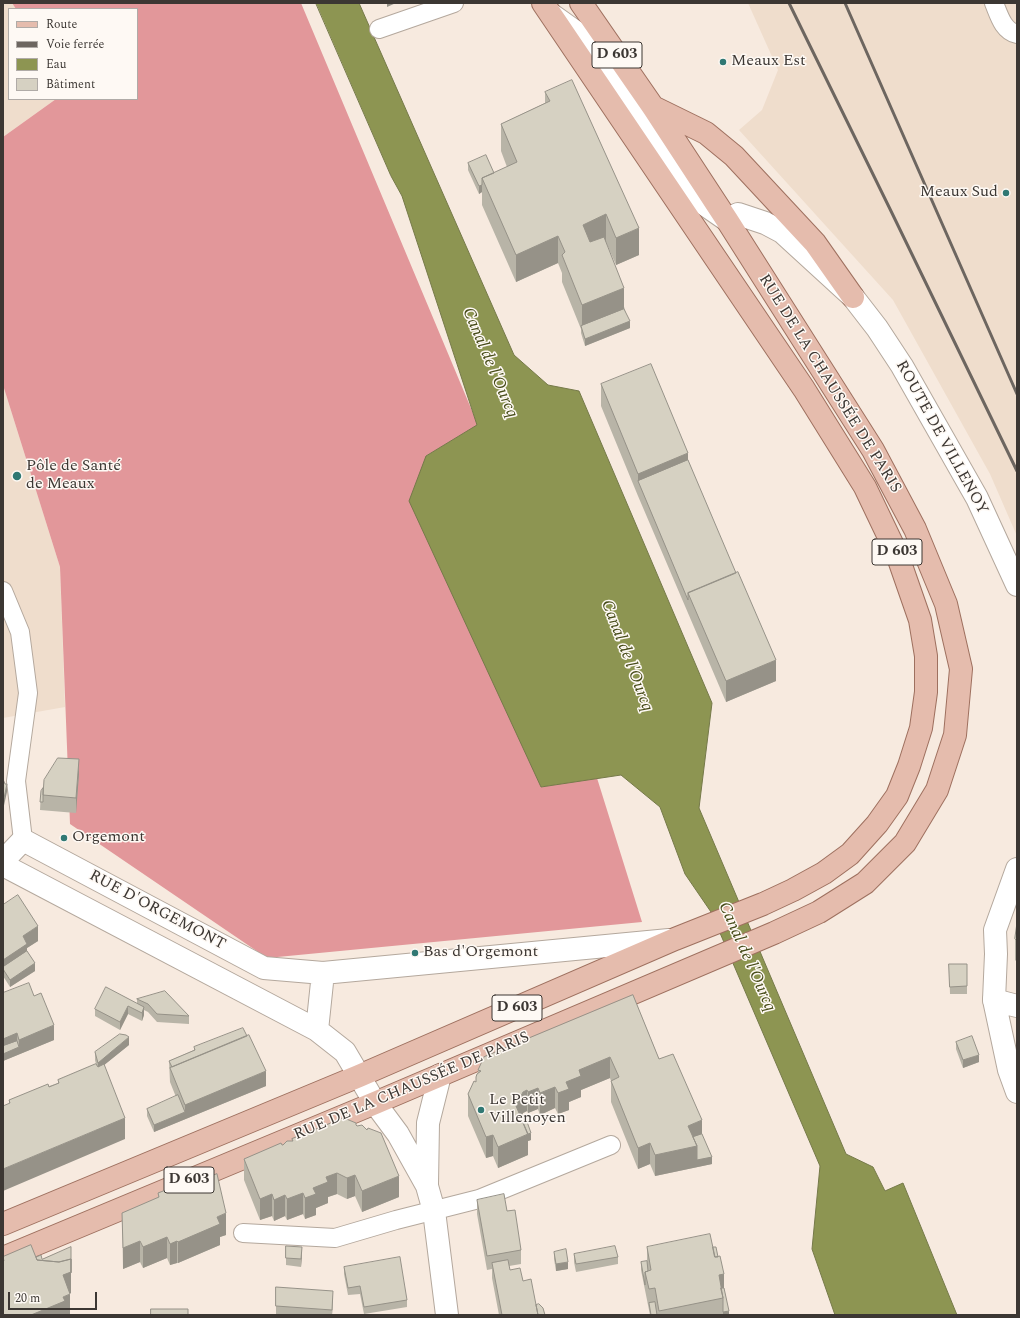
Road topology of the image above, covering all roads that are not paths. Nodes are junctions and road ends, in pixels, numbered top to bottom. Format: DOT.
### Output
graph roads {
  1 [pos="454,3"];
  2 [pos="580,3"];
  3 [pos="994,3"];
  4 [pos="546,8"];
  5 [pos="379,29"];
  6 [pos="1017,34"];
  7 [pos="653,107"];
  8 [pos="727,220"];
  9 [pos="853,297"];
  10 [pos="1017,585"];
  11 [pos="3,591"];
  12 [pos="24,840"];
  13 [pos="3,861"];
  14 [pos="3,865"];
  15 [pos="1017,869"];
  16 [pos="676,939"];
  17 [pos="323,973"];
  18 [pos="994,1000"];
  19 [pos="1017,1006"];
  20 [pos="317,1030"];
  21 [pos="359,1076"];
  22 [pos="440,1076"];
  23 [pos="1017,1092"];
  24 [pos="375,1103"];
  25 [pos="611,1145"];
  26 [pos="427,1186"];
  27 [pos="434,1211"];
  28 [pos="3,1224"];
  29 [pos="244,1233"];
  30 [pos="3,1258"];
  31 [pos="447,1315"];
  1 -- 5 [label="lane"];
  2 -- 7 [label="main road, D 603"];
  3 -- 6 [label="lane"];
  4 -- 8 [label="street"];
  4 -- 16 [label="main road, RUE DE LA CHAUSSÉE DE PARIS / D 603"];
  7 -- 8 [label="main road, RUE DE LA CHAUSSÉE DE PARIS / D 603"];
  7 -- 9 [label="main road"];
  8 -- 9 [label="street, ROUTE DE VILLENOY"];
  8 -- 22 [label="main road, RUE DE LA CHAUSSÉE DE PARIS / D 603"];
  9 -- 10 [label="street, ROUTE DE VILLENOY"];
  11 -- 12 [label="lane"];
  12 -- 13 [label="street"];
  12 -- 17 [label="street, RUE D'ORGEMONT"];
  14 -- 20 [label="street, RUE D'ORGEMONT"];
  15 -- 18 [label="street"];
  16 -- 17 [label="street, RUE D'ORGEMONT"];
  16 -- 21 [label="main road, RUE DE LA CHAUSSÉE DE PARIS / D 603"];
  17 -- 20 [label="street"];
  18 -- 19 [label="street"];
  18 -- 23 [label="street"];
  20 -- 21 [label="street, RUE D'ORGEMONT"];
  21 -- 24 [label="street, RUE D'ORGEMONT"];
  21 -- 28 [label="main road, RUE DE LA CHAUSSÉE DE PARIS / D 603"];
  22 -- 24 [label="main road, RUE DE LA CHAUSSÉE DE PARIS / D 603"];
  22 -- 26 [label="street"];
  24 -- 26 [label="street, RUE D'ORGEMONT"];
  24 -- 30 [label="main road, RUE DE LA CHAUSSÉE DE PARIS / D 603"];
  25 -- 27 [label="lane"];
  26 -- 27 [label="street"];
  27 -- 29 [label="lane"];
  27 -- 31 [label="street"];
}
